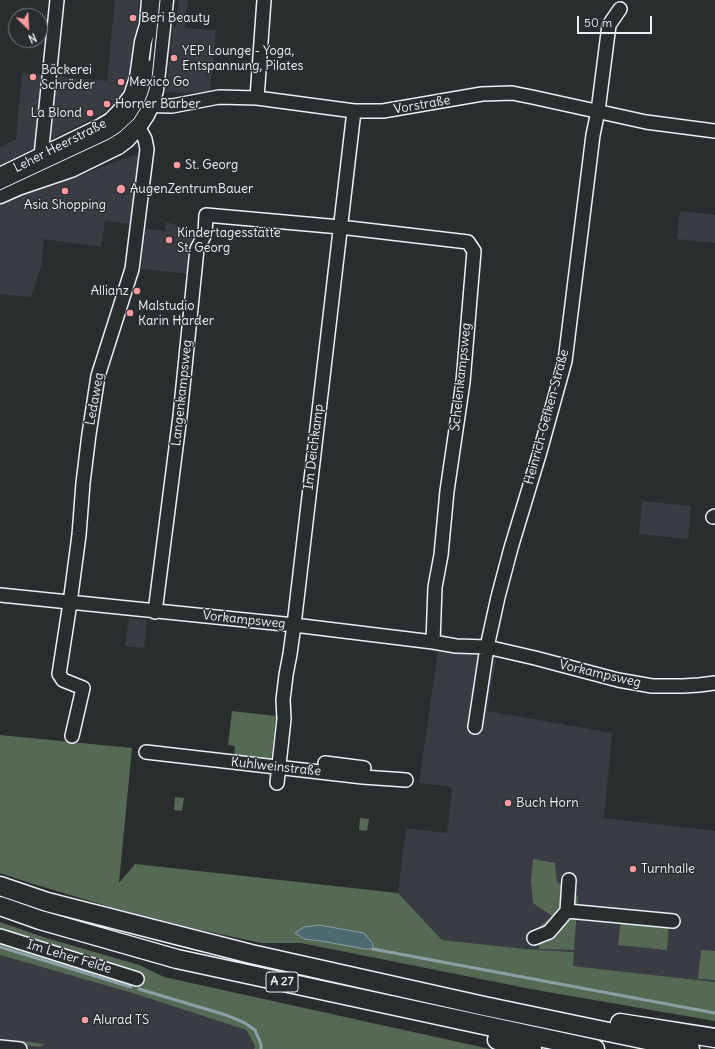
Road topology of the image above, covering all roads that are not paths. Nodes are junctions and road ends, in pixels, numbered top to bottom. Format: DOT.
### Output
graph roads {
  1 [pos="57,0"];
  2 [pos="150,0"];
  3 [pos="157,0"];
  4 [pos="165,0"];
  5 [pos="264,0"];
  6 [pos="620,9"];
  7 [pos="257,98"];
  8 [pos="354,111"];
  9 [pos="598,111"];
  10 [pos="138,112"];
  11 [pos="715,131"];
  12 [pos="41,156"];
  13 [pos="0,176"];
  14 [pos="0,186"];
  15 [pos="0,195"];
  16 [pos="340,227"];
  17 [pos="0,595"];
  18 [pos="70,603"];
  19 [pos="155,612"];
  20 [pos="294,625"];
  21 [pos="433,642"];
  22 [pos="487,647"];
  23 [pos="715,683"];
  24 [pos="476,727"];
  25 [pos="72,736"];
  26 [pos="146,752"];
  27 [pos="279,763"];
  28 [pos="364,768"];
  29 [pos="406,780"];
  30 [pos="277,783"];
  31 [pos="569,880"];
  32 [pos="0,886"];
  33 [pos="0,906"];
  34 [pos="567,911"];
  35 [pos="673,921"];
  36 [pos="0,936"];
  37 [pos="534,938"];
  38 [pos="138,979"];
  39 [pos="484,1006"];
  40 [pos="419,1012"];
  41 [pos="715,1038"];
  42 [pos="0,1047"];
  43 [pos="20,1049"];
  44 [pos="532,1049"];
  45 [pos="595,1049"];
  46 [pos="690,1049"];
  1 -- 12 [label="street"];
  2 -- 10 [label="main road, Leher Heerstraße"];
  3 -- 10 [label="street"];
  4 -- 10 [label="main road"];
  5 -- 7 [label="street"];
  6 -- 9 [label="street, Heinrich-Gefken-Straße"];
  7 -- 8 [label="street, Vorstraße"];
  7 -- 10 [label="street, Vorstraße"];
  8 -- 9 [label="street, Vorstraße"];
  8 -- 16 [label="street, Im Deichkamp"];
  9 -- 11 [label="street, Vorstraße"];
  9 -- 22 [label="street, Heinrich-Gefken-Straße"];
  10 -- 12 [label="main road, Leher Heerstraße"];
  10 -- 14 [label="street"];
  10 -- 15 [label="main road, Leher Heerstraße"];
  10 -- 18 [label="street, Ledaweg"];
  12 -- 13 [label="main road, Leher Heerstraße"];
  16 -- 19 [label="street, Langenkampsweg"];
  16 -- 20 [label="street, Im Deichkamp"];
  16 -- 21 [label="street, Schelenkampsweg"];
  17 -- 18 [label="street, Vorkampsweg"];
  18 -- 19 [label="street, Vorkampsweg"];
  18 -- 25 [label="street, Ledaweg"];
  19 -- 20 [label="street, Vorkampsweg"];
  20 -- 21 [label="street, Vorkampsweg"];
  20 -- 27 [label="street, Im Deichkamp"];
  21 -- 22 [label="street, Vorkampsweg"];
  22 -- 23 [label="street, Vorkampsweg"];
  22 -- 24 [label="street"];
  26 -- 27 [label="street, Kuhlweinstraße"];
  27 -- 28 [label="street"];
  27 -- 29 [label="street, Kuhlweinstraße"];
  27 -- 30 [label="street, Im Deichkamp"];
  31 -- 34 [label="street"];
  32 -- 39 [label="highway, A 27"];
  33 -- 40 [label="highway, A 27"];
  34 -- 35 [label="street"];
  34 -- 37 [label="street"];
  36 -- 38 [label="street, Im Leher Felde"];
  39 -- 41 [label="highway"];
  39 -- 46 [label="highway, A 27"];
  40 -- 44 [label="highway"];
  40 -- 45 [label="highway, A 27"];
  42 -- 43 [label="street"];
}
